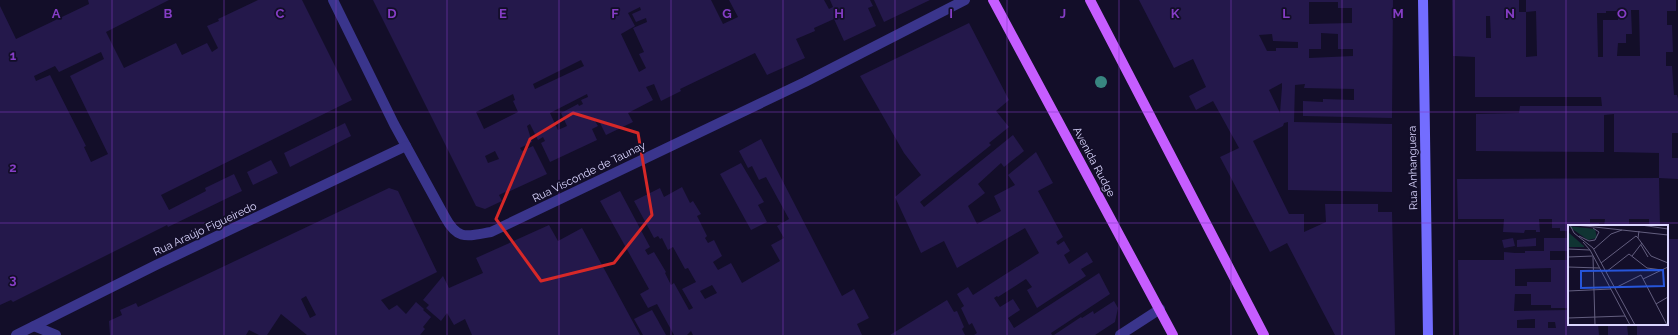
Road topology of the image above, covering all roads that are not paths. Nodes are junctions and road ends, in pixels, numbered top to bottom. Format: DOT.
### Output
graph roads {
  1 [pos="333,0"];
  2 [pos="965,0"];
  3 [pos="993,0"];
  4 [pos="1090,0"];
  5 [pos="1423,0"];
  6 [pos="406,146"];
  7 [pos="1160,309"];
  8 [pos="34,326"];
  9 [pos="16,335"];
  10 [pos="56,335"];
  11 [pos="1120,335"];
  12 [pos="1174,335"];
  13 [pos="1264,335"];
  14 [pos="1428,335"];
  1 -- 6 [label="street, Rua Visconde de Taunay"];
  2 -- 6 [label="street, Rua Visconde de Taunay"];
  3 -- 7 [label="main road, Avenida Rudge"];
  4 -- 13 [label="main road"];
  5 -- 14 [label="street, Rua Anhanguera"];
  6 -- 8 [label="street, Rua Araújo Figueiredo"];
  7 -- 11 [label="street"];
  7 -- 12 [label="main road, Avenida Rudge"];
  8 -- 9 [label="street, Rua Araújo Figueiredo"];
  8 -- 10 [label="street"];
}
